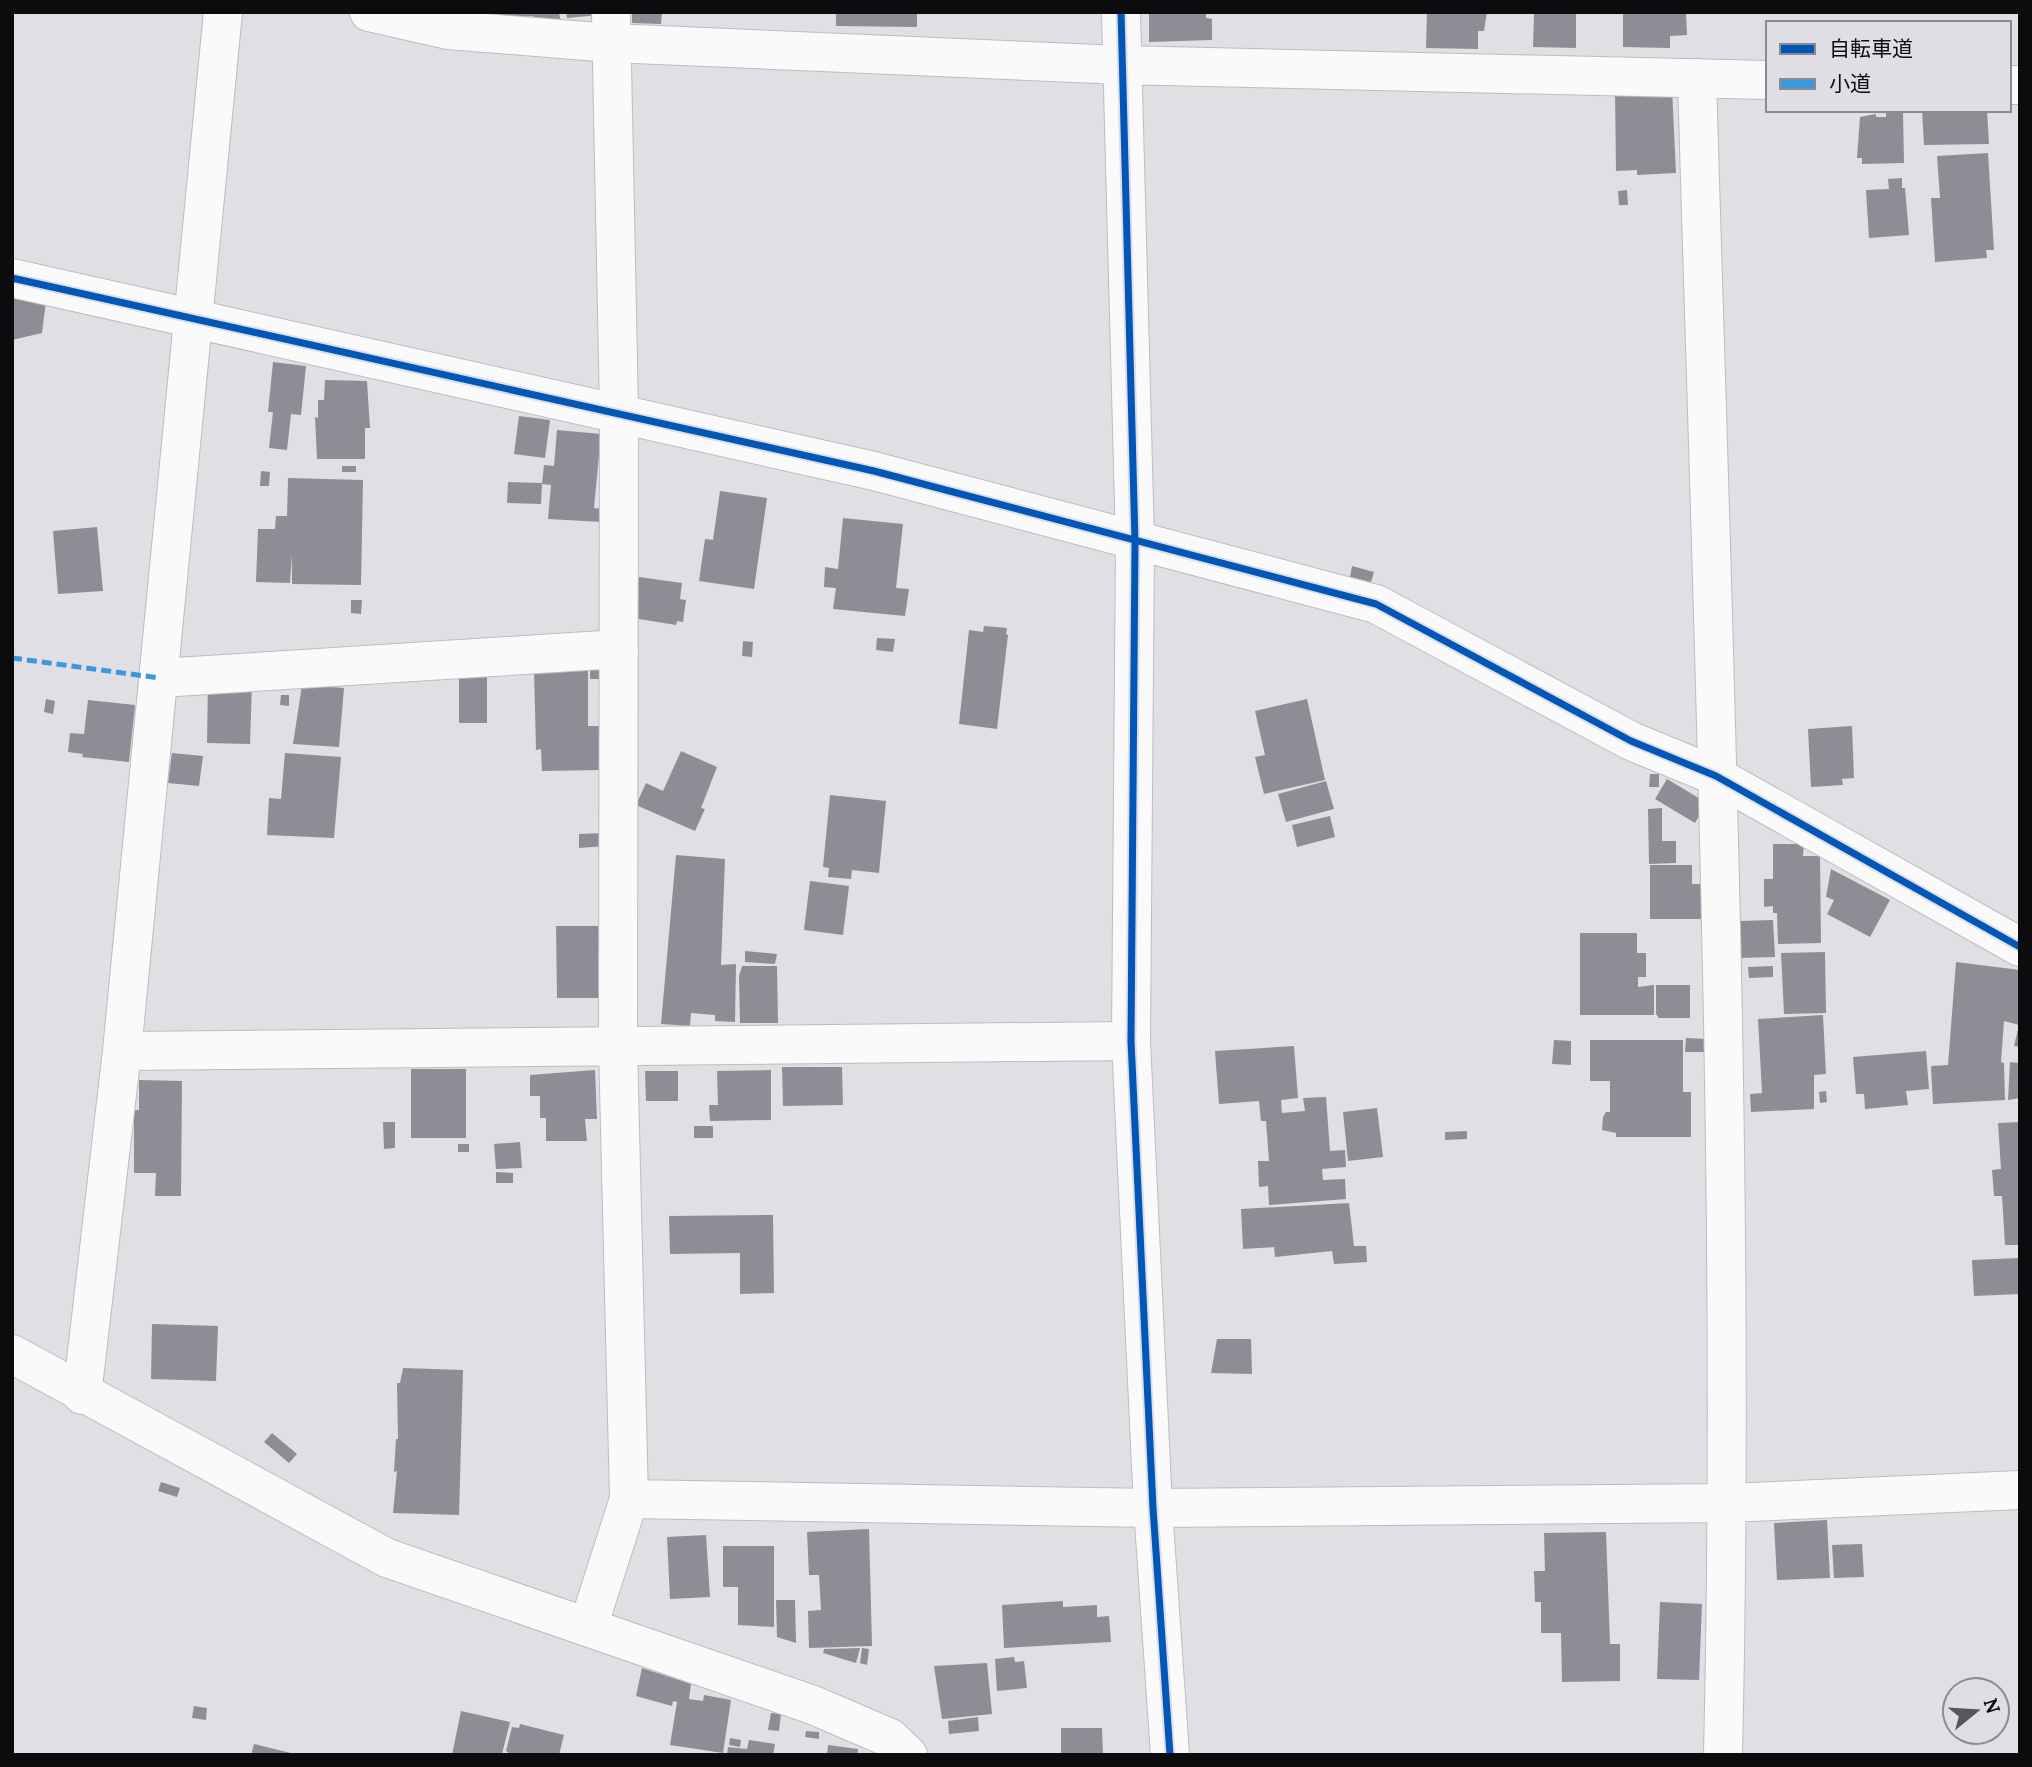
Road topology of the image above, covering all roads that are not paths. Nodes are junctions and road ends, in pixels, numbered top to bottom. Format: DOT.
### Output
graph roads {
  1 [pos="223,12"];
  2 [pos="369,12"];
  3 [pos="1122,12"];
  4 [pos="611,27"];
  5 [pos="1121,65"];
  6 [pos="1697,78"];
  7 [pos="1766,80"];
  8 [pos="12,278"];
  9 [pos="193,321"];
  10 [pos="619,412"];
  11 [pos="1135,542"];
  12 [pos="619,649"];
  13 [pos="160,678"];
  14 [pos="1717,776"];
  15 [pos="2020,947"];
  16 [pos="1131,1041"];
  17 [pos="618,1046"];
  18 [pos="122,1051"];
  19 [pos="12,1354"];
  20 [pos="82,1395"];
  21 [pos="2020,1490"];
  22 [pos="629,1499"];
  23 [pos="1729,1503"];
  24 [pos="1153,1508"];
  25 [pos="588,1627"];
  26 [pos="908,1755"];
  27 [pos="1170,1755"];
  28 [pos="1723,1755"];
  1 -- 9 [label="street"];
  2 -- 4 [label="street"];
  3 -- 5 [label="street"];
  4 -- 5 [label="street"];
  4 -- 10 [label="street"];
  5 -- 6 [label="street"];
  5 -- 11 [label="street"];
  6 -- 7 [label="street"];
  6 -- 14 [label="street"];
  8 -- 9 [label="street"];
  9 -- 10 [label="street"];
  9 -- 13 [label="street"];
  10 -- 11 [label="street"];
  10 -- 12 [label="street"];
  11 -- 14 [label="street"];
  11 -- 16 [label="street"];
  12 -- 13 [label="street"];
  12 -- 17 [label="street"];
  13 -- 18 [label="street"];
  14 -- 15 [label="street"];
  14 -- 23 [label="street"];
  16 -- 17 [label="street"];
  16 -- 24 [label="street"];
  17 -- 18 [label="street"];
  17 -- 22 [label="street"];
  18 -- 20 [label="street"];
  19 -- 20 [label="street"];
  20 -- 25 [label="street"];
  21 -- 23 [label="street"];
  22 -- 24 [label="street"];
  22 -- 25 [label="street"];
  23 -- 24 [label="street"];
  23 -- 28 [label="street"];
  24 -- 27 [label="street"];
  25 -- 26 [label="street"];
}
